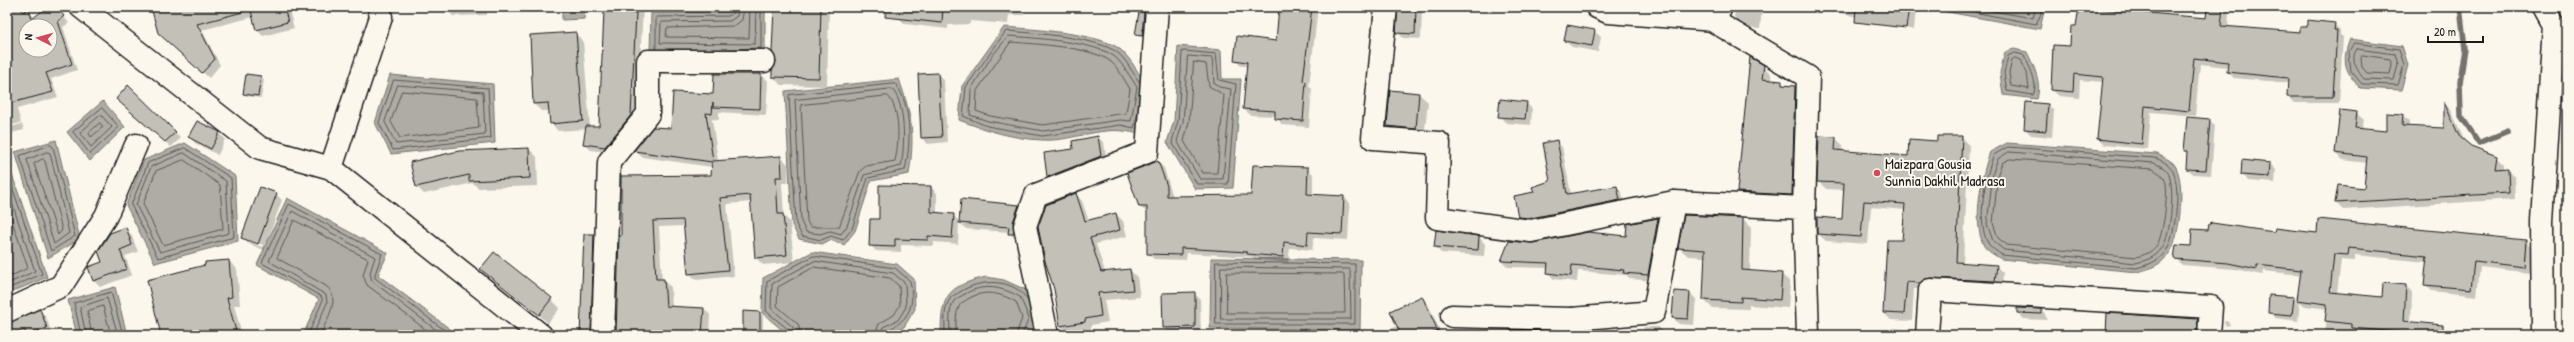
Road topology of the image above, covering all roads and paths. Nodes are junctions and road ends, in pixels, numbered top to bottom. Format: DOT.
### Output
graph roads {
  1 [pos="81,7"];
  2 [pos="379,7"];
  3 [pos="1157,7"];
  4 [pos="1386,7"];
  5 [pos="1597,7"];
  6 [pos="2544,7"];
  7 [pos="1717,14"];
  8 [pos="764,61"];
  9 [pos="136,145"];
  10 [pos="331,168"];
  11 [pos="1674,202"];
  12 [pos="1804,208"];
  13 [pos="7,311"];
  14 [pos="1452,316"];
  15 [pos="1570,327"];
  16 [pos="541,335"];
  17 [pos="603,335"];
  18 [pos="1048,335"];
  19 [pos="1808,335"];
  20 [pos="1927,335"];
  21 [pos="2209,335"];
  22 [pos="2543,335"];
  1 -- 10 [label="street"];
  2 -- 10 [label="street"];
  3 -- 18 [label="street"];
  4 -- 11 [label="street"];
  5 -- 7 [label="street"];
  6 -- 22 [label="street"];
  7 -- 12 [label="street"];
  8 -- 17 [label="street"];
  9 -- 13 [label="street"];
  10 -- 16 [label="street"];
  11 -- 12 [label="street"];
  11 -- 15 [label="street"];
  12 -- 19 [label="street"];
  14 -- 15 [label="street"];
  20 -- 21 [label="street"];
}
